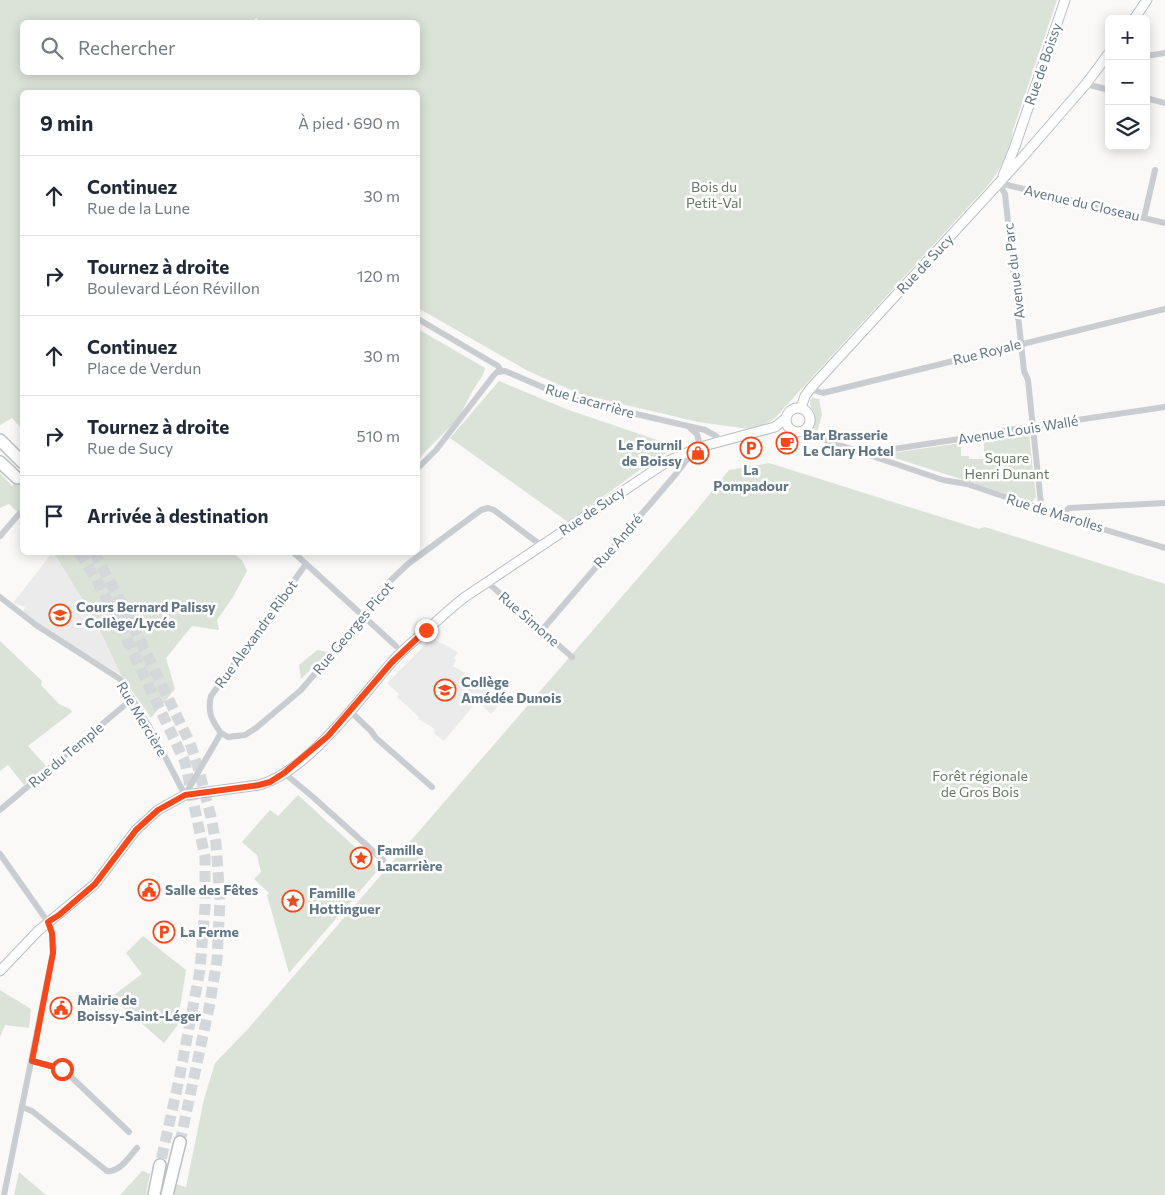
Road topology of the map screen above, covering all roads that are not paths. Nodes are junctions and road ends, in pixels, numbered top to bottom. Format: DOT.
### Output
graph roads {
  1 [pos="1065,0"];
  2 [pos="1147,0"];
  3 [pos="1137,15"];
  4 [pos="1165,53"];
  5 [pos="1150,55"];
  6 [pos="1105,62"];
  7 [pos="1086,84"];
  8 [pos="1105,89"];
  9 [pos="1150,99"];
  10 [pos="1165,103"];
  11 [pos="1021,128"];
  12 [pos="1037,140"];
  13 [pos="1025,143"];
  14 [pos="1014,148"];
  15 [pos="1021,159"];
  16 [pos="1155,170"];
  17 [pos="1000,183"];
  18 [pos="1144,218"];
  19 [pos="1165,222"];
  20 [pos="1165,309"];
  21 [pos="420,320"];
  22 [pos="1022,343"];
  23 [pos="501,372"];
  24 [pos="810,389"];
  25 [pos="1165,407"];
  26 [pos="801,408"];
  27 [pos="787,423"];
  28 [pos="1032,427"];
  29 [pos="690,428"];
  30 [pos="805,430"];
  31 [pos="0,440"];
  32 [pos="721,441"];
  33 [pos="700,447"];
  34 [pos="689,450"];
  35 [pos="873,456"];
  36 [pos="20,460"];
  37 [pos="0,462"];
  38 [pos="420,466"];
  39 [pos="17,478"];
  40 [pos="1165,503"];
  41 [pos="1040,509"];
  42 [pos="20,513"];
  43 [pos="1062,516"];
  44 [pos="0,536"];
  45 [pos="542,546"];
  46 [pos="1165,548"];
  47 [pos="296,555"];
  48 [pos="306,564"];
  49 [pos="487,582"];
  50 [pos="0,597"];
  51 [pos="364,616"];
  52 [pos="542,630"];
  53 [pos="396,646"];
  54 [pos="572,656"];
  55 [pos="132,699"];
  56 [pos="350,711"];
  57 [pos="221,733"];
  58 [pos="284,773"];
  59 [pos="432,787"];
  60 [pos="185,795"];
  61 [pos="0,810"];
  62 [pos="0,854"];
  63 [pos="383,860"];
  64 [pos="48,922"];
  65 [pos="0,971"];
  66 [pos="32,1061"];
  67 [pos="22,1107"];
  68 [pos="129,1132"];
  69 [pos="180,1142"];
  70 [pos="137,1148"];
  71 [pos="160,1165"];
  72 [pos="4,1195"];
  73 [pos="154,1195"];
  74 [pos="167,1195"];
  1 -- 11 [label="main road, Rue de Boissy"];
  2 -- 3 [label="main road"];
  4 -- 5 [label="street"];
  6 -- 7 [label="main road, Rue de Sucy"];
  7 -- 8 [label="street"];
  7 -- 12 [label="main road, Rue de Sucy"];
  9 -- 10 [label="street"];
  11 -- 13 [label="main road"];
  11 -- 14 [label="main road, Rue de Boissy"];
  12 -- 13 [label="main road"];
  12 -- 15 [label="main road, Rue de Sucy"];
  13 -- 14 [label="main road"];
  13 -- 15 [label="main road"];
  14 -- 17 [label="main road, Rue de Boissy"];
  15 -- 17 [label="main road, Rue de Sucy"];
  16 -- 18 [label="street"];
  17 -- 18 [label="street, Avenue du Closeau"];
  17 -- 22 [label="street, Avenue du Parc"];
  17 -- 24 [label="main road, Rue de Sucy"];
  18 -- 19 [label="street, Avenue du Closeau"];
  20 -- 22 [label="street, Rue Royale"];
  21 -- 23 [label="street"];
  22 -- 24 [label="street, Rue Royale"];
  22 -- 28 [label="street, Avenue du Parc"];
  23 -- 29 [label="street, Rue Lacarrière"];
  23 -- 38 [label="street"];
  24 -- 26 [label="main road, Rue de Sucy"];
  25 -- 28 [label="street, Avenue Louis Wallé"];
  26 -- 27 [label="main road"];
  26 -- 30 [label="main road"];
  27 -- 30 [label="main road"];
  27 -- 32 [label="main road, Rue de Sucy"];
  28 -- 35 [label="street, Avenue Louis Wallé"];
  28 -- 41 [label="street, Avenue du Parc"];
  29 -- 32 [label="street, Rue Lacarrière"];
  29 -- 33 [label="street"];
  30 -- 35 [label="street, Rue de Marolles"];
  31 -- 36 [label="highway"];
  32 -- 33 [label="main road, Rue de Sucy"];
  33 -- 34 [label="main road, Rue de Sucy"];
  34 -- 45 [label="main road, Rue de Sucy"];
  34 -- 52 [label="street, Rue André"];
  35 -- 41 [label="street, Rue de Marolles"];
  37 -- 39 [label="highway"];
  40 -- 43 [label="street"];
  41 -- 43 [label="street, Rue de Marolles"];
  42 -- 44 [label="street"];
  43 -- 46 [label="street, Rue de Marolles"];
  45 -- 49 [label="main road, Rue de Sucy"];
  45 -- 51 [label="street, Rue Georges Picot"];
  47 -- 48 [label="street"];
  48 -- 51 [label="street"];
  48 -- 57 [label="street, Rue Alexandre Ribot"];
  49 -- 52 [label="street, Rue Simone"];
  49 -- 56 [label="main road, Rue de Sucy"];
  50 -- 55 [label="street, Rue Mercière"];
  51 -- 53 [label="street"];
  51 -- 57 [label="street, Rue Georges Picot"];
  52 -- 54 [label="street, Rue Simone"];
  55 -- 60 [label="street, Rue Mercière"];
  55 -- 61 [label="street, Rue du Temple"];
  56 -- 58 [label="main road, Rue de Sucy"];
  56 -- 59 [label="street"];
  57 -- 60 [label="street"];
  58 -- 60 [label="main road, Rue de Sucy"];
  58 -- 63 [label="street"];
  60 -- 64 [label="main road, Rue de Sucy"];
  62 -- 64 [label="street"];
  64 -- 65 [label="main road, Rue de Sucy"];
  64 -- 66 [label="street"];
  66 -- 67 [label="street"];
  66 -- 68 [label="street"];
  67 -- 70 [label="street"];
  67 -- 72 [label="street"];
  69 -- 74 [label="highway"];
  71 -- 73 [label="highway"];
}
